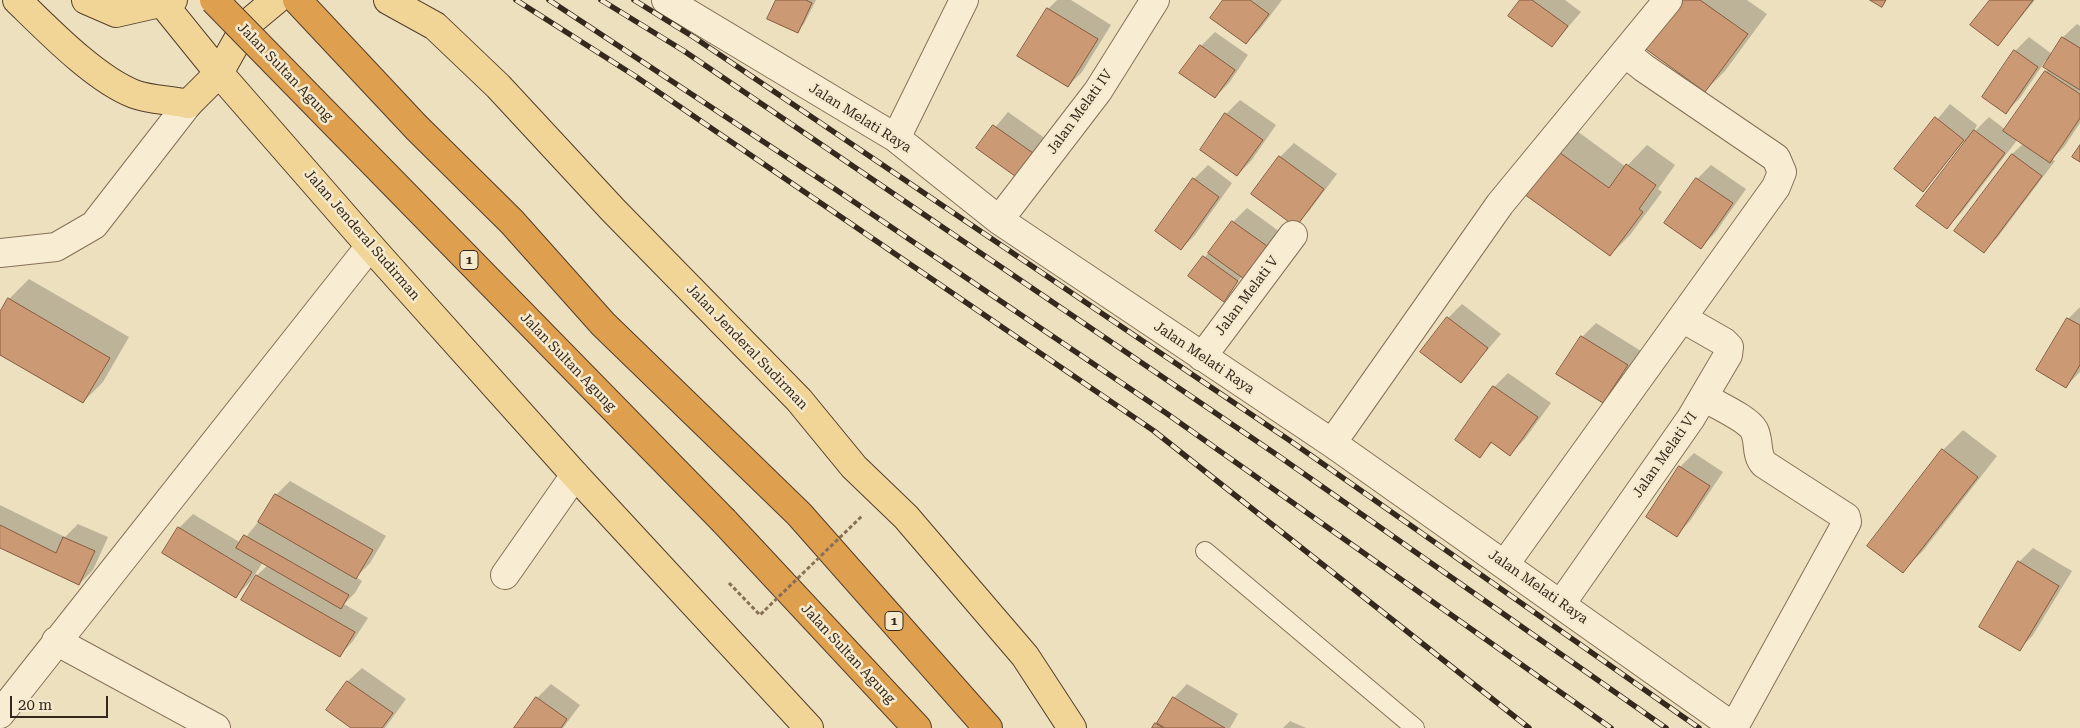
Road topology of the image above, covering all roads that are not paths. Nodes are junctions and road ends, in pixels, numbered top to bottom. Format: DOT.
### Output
graph roads {
  1 [pos="17,0"];
  2 [pos="86,0"];
  3 [pos="214,0"];
  4 [pos="276,0"];
  5 [pos="297,0"];
  6 [pos="388,0"];
  7 [pos="666,0"];
  8 [pos="964,0"];
  9 [pos="1155,0"];
  10 [pos="1668,0"];
  11 [pos="166,1"];
  12 [pos="1626,53"];
  13 [pos="219,73"];
  14 [pos="188,104"];
  15 [pos="263,124"];
  16 [pos="896,138"];
  17 [pos="999,220"];
  18 [pos="1293,235"];
  19 [pos="370,246"];
  20 [pos="0,253"];
  21 [pos="1682,318"];
  22 [pos="1202,357"];
  23 [pos="1704,397"];
  24 [pos="1332,443"];
  25 [pos="575,475"];
  26 [pos="1205,551"];
  27 [pos="1505,564"];
  28 [pos="505,575"];
  29 [pos="1561,604"];
  30 [pos="56,641"];
  31 [pos="0,714"];
  32 [pos="216,728"];
  33 [pos="810,728"];
  34 [pos="917,728"];
  35 [pos="988,728"];
  36 [pos="1072,728"];
  37 [pos="1415,728"];
  38 [pos="1734,728"];
  1 -- 14 [label="main road"];
  2 -- 11 [label="main road"];
  3 -- 34 [label="highway, Jalan Sultan Agung / 1, bridge"];
  4 -- 13 [label="main road"];
  5 -- 35 [label="highway, 1"];
  6 -- 36 [label="main road, Jalan Jenderal Sudirman"];
  7 -- 16 [label="street, Jalan Melati Raya"];
  8 -- 16 [label="street"];
  9 -- 17 [label="street, Jalan Melati IV"];
  10 -- 12 [label="street"];
  11 -- 13 [label="main road, Jalan Jenderal Sudirman"];
  12 -- 21 [label="street"];
  12 -- 24 [label="street"];
  13 -- 14 [label="main road"];
  13 -- 15 [label="main road, Jalan Jenderal Sudirman"];
  14 -- 15 [label="main road"];
  14 -- 20 [label="street"];
  15 -- 19 [label="main road, Jalan Jenderal Sudirman"];
  16 -- 17 [label="street, Jalan Melati Raya"];
  17 -- 22 [label="street, Jalan Melati Raya"];
  18 -- 22 [label="street, Jalan Melati V"];
  19 -- 25 [label="main road, Jalan Jenderal Sudirman"];
  19 -- 30 [label="street"];
  21 -- 23 [label="street, Jalan Melati VI"];
  21 -- 27 [label="street"];
  22 -- 24 [label="street, Jalan Melati Raya"];
  23 -- 29 [label="street, Jalan Melati VI"];
  23 -- 38 [label="street"];
  24 -- 27 [label="street, Jalan Melati Raya"];
  25 -- 28 [label="street"];
  25 -- 33 [label="main road, Jalan Jenderal Sudirman"];
  26 -- 37 [label="lane"];
  27 -- 29 [label="street, Jalan Melati Raya"];
  29 -- 38 [label="street, Jalan Melati Raya"];
  30 -- 31 [label="street"];
  30 -- 32 [label="street"];
}
